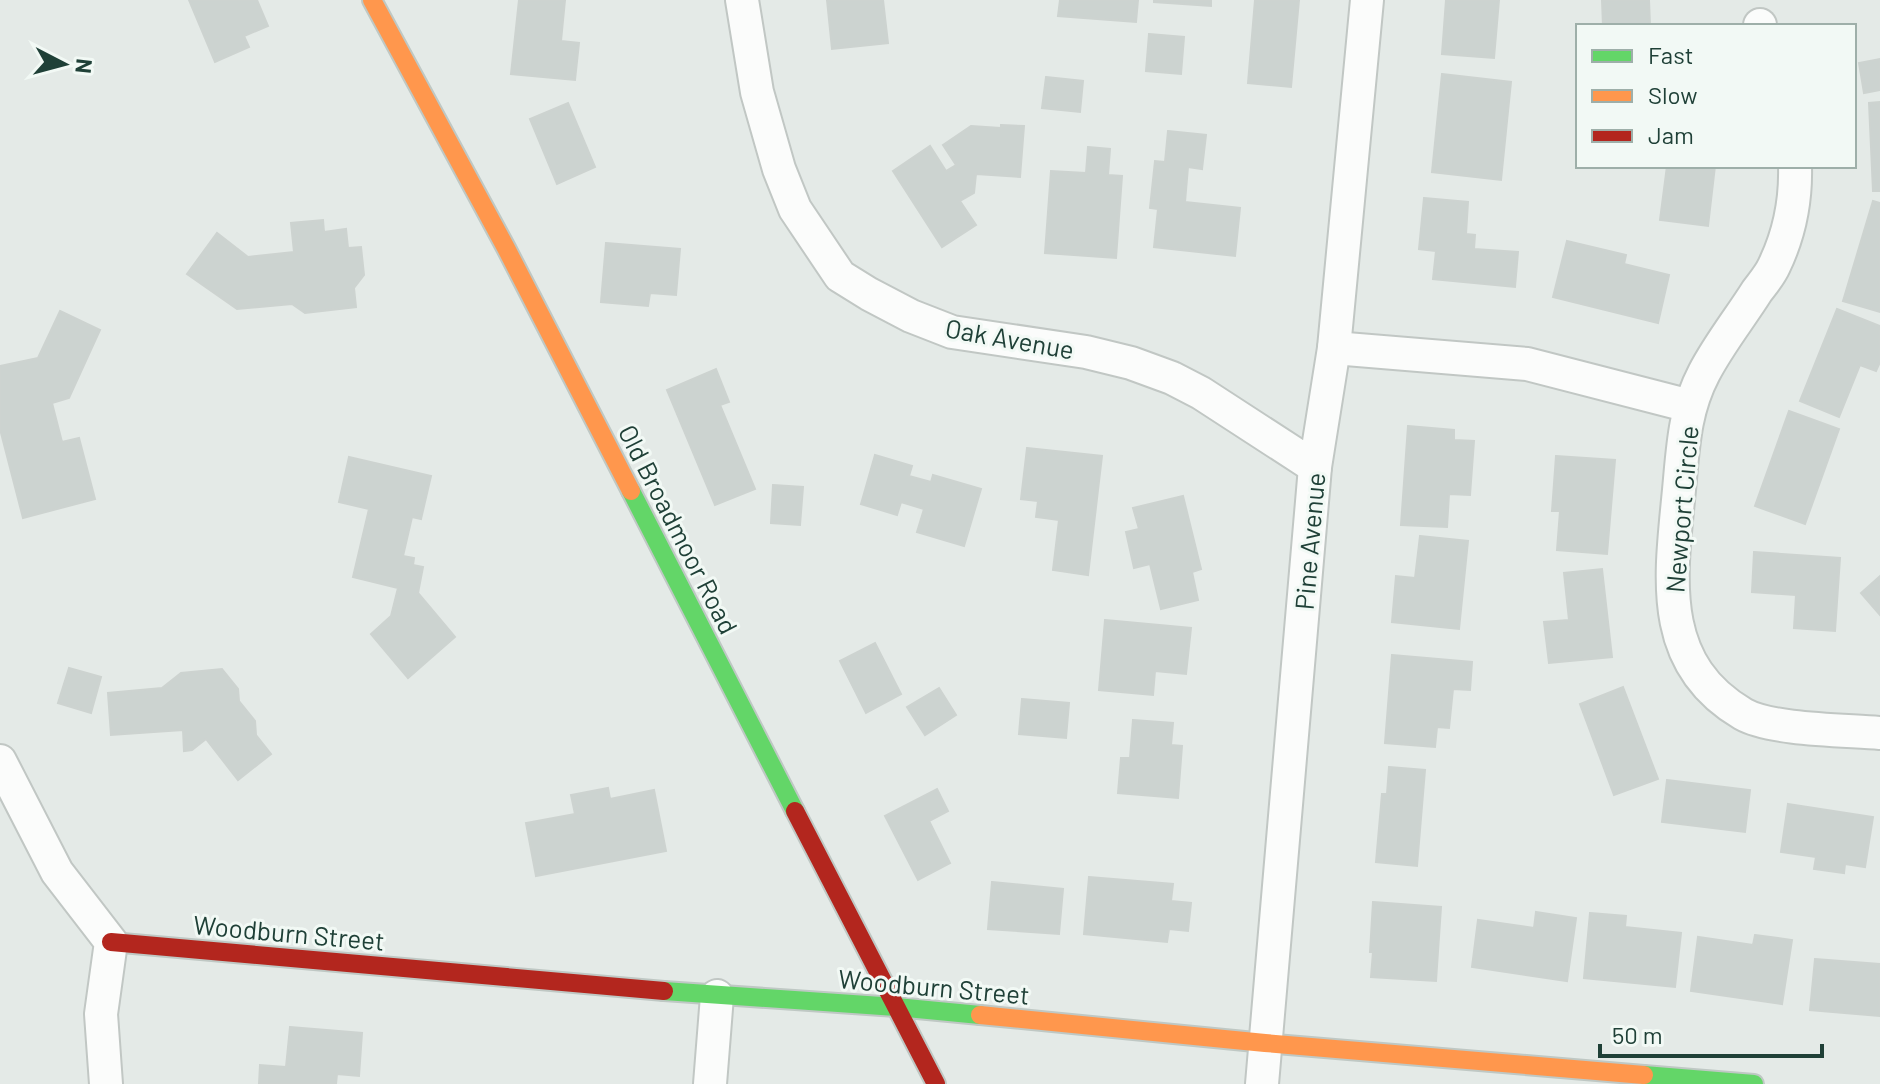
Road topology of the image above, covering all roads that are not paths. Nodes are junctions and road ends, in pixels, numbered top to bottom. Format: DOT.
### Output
graph roads {
  1 [pos="372,0"];
  2 [pos="742,0"];
  3 [pos="1367,0"];
  4 [pos="1795,168"];
  5 [pos="1334,348"];
  6 [pos="1690,406"];
  7 [pos="1315,467"];
  8 [pos="1880,733"];
  9 [pos="0,761"];
  10 [pos="111,942"];
  11 [pos="717,996"];
  12 [pos="896,1007"];
  13 [pos="1265,1043"];
  14 [pos="106,1084"];
  15 [pos="710,1084"];
  16 [pos="936,1084"];
  17 [pos="1262,1084"];
  18 [pos="1754,1084"];
  1 -- 12 [label="street, Old Broadmoor Road"];
  2 -- 7 [label="street, Oak Avenue"];
  3 -- 5 [label="street, Pine Avenue"];
  4 -- 6 [label="street, Newport Circle"];
  5 -- 6 [label="street"];
  5 -- 7 [label="street, Pine Avenue"];
  6 -- 8 [label="street, Newport Circle"];
  7 -- 13 [label="street, Pine Avenue"];
  9 -- 10 [label="street"];
  10 -- 11 [label="street, Woodburn Street"];
  10 -- 14 [label="street"];
  11 -- 12 [label="street, Woodburn Street"];
  11 -- 15 [label="street"];
  12 -- 13 [label="street, Woodburn Street"];
  12 -- 16 [label="street, Old Broadmoor Road"];
  13 -- 17 [label="street, Pine Avenue"];
  13 -- 18 [label="street, Woodburn Street"];
}
